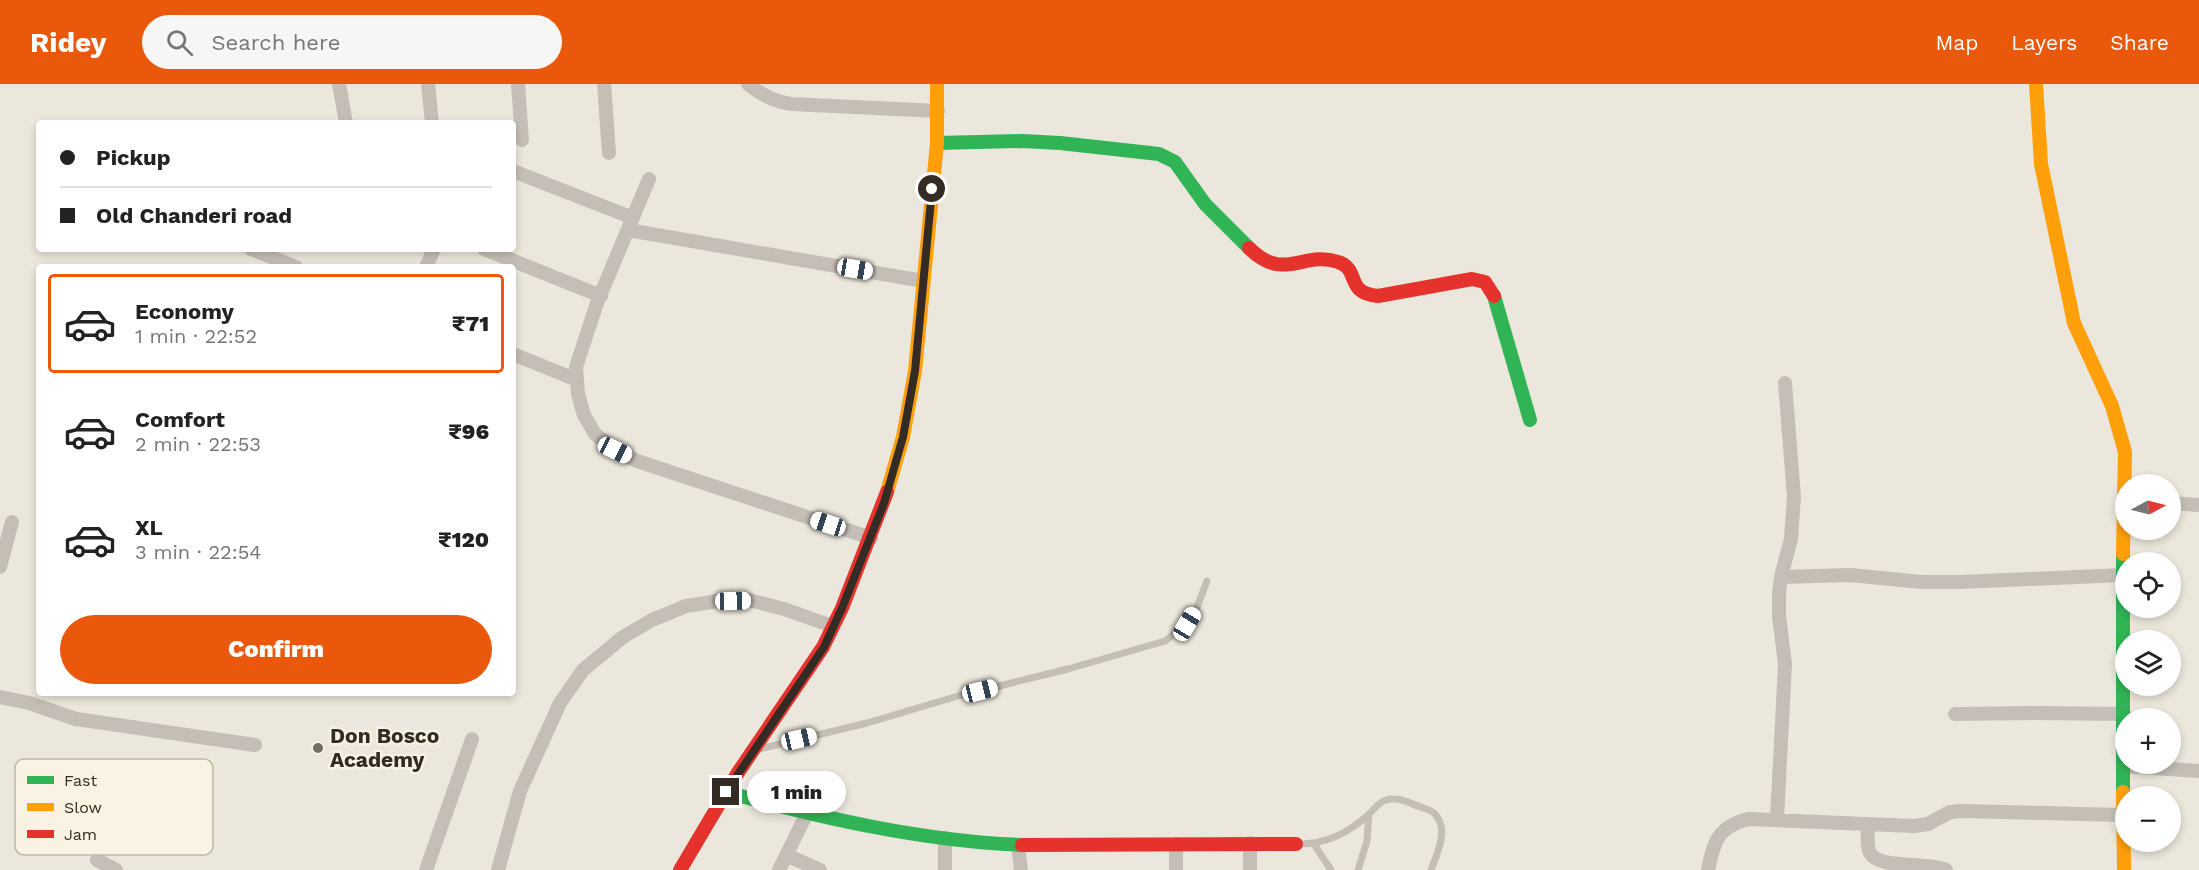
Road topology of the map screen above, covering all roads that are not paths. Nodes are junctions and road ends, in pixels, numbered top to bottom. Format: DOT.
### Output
graph roads {
  1 [pos="339,84"];
  2 [pos="428,84"];
  3 [pos="518,84"];
  4 [pos="604,84"];
  5 [pos="748,84"];
  6 [pos="937,84"];
  7 [pos="2036,84"];
  8 [pos="938,111"];
  9 [pos="345,120"];
  10 [pos="432,120"];
  11 [pos="522,140"];
  12 [pos="936,143"];
  13 [pos="609,153"];
  14 [pos="516,172"];
  15 [pos="649,179"];
  16 [pos="630,224"];
  17 [pos="258,252"];
  18 [pos="491,252"];
  19 [pos="288,264"];
  20 [pos="923,281"];
  21 [pos="601,297"];
  22 [pos="516,355"];
  23 [pos="577,380"];
  24 [pos="1785,383"];
  25 [pos="1530,420"];
  26 [pos="2125,474"];
  27 [pos="2181,504"];
  28 [pos="2199,505"];
  29 [pos="12,522"];
  30 [pos="871,538"];
  31 [pos="0,567"];
  32 [pos="2115,575"];
  33 [pos="1781,577"];
  34 [pos="1207,581"];
  35 [pos="2123,618"];
  36 [pos="828,637"];
  37 [pos="0,697"];
  38 [pos="2124,708"];
  39 [pos="1955,714"];
  40 [pos="2115,714"];
  41 [pos="472,739"];
  42 [pos="255,745"];
  43 [pos="754,750"];
  44 [pos="2181,770"];
  45 [pos="2199,771"];
  46 [pos="726,792"];
  47 [pos="807,813"];
  48 [pos="1369,814"];
  49 [pos="2115,815"];
  50 [pos="1777,819"];
  51 [pos="1868,825"];
  52 [pos="945,838"];
  53 [pos="1250,843"];
  54 [pos="1176,844"];
  55 [pos="1296,844"];
  56 [pos="1314,844"];
  57 [pos="1018,845"];
  58 [pos="2123,852"];
  59 [pos="786,855"];
  60 [pos="97,860"];
  61 [pos="116,870"];
  62 [pos="426,870"];
  63 [pos="498,870"];
  64 [pos="680,870"];
  65 [pos="779,870"];
  66 [pos="820,870"];
  67 [pos="945,870"];
  68 [pos="1021,870"];
  69 [pos="1176,870"];
  70 [pos="1250,870"];
  71 [pos="1331,870"];
  72 [pos="1358,870"];
  73 [pos="1431,870"];
  74 [pos="1708,870"];
  75 [pos="1946,870"];
  76 [pos="2124,870"];
  1 -- 9 [label="street"];
  2 -- 10 [label="street"];
  3 -- 11 [label="street"];
  4 -- 13 [label="street"];
  5 -- 8 [label="street"];
  6 -- 8 [label="street"];
  7 -- 26 [label="street"];
  8 -- 12 [label="street"];
  12 -- 20 [label="street"];
  12 -- 25 [label="street"];
  14 -- 16 [label="street"];
  15 -- 16 [label="street"];
  16 -- 20 [label="street"];
  16 -- 21 [label="street"];
  17 -- 19 [label="street"];
  18 -- 21 [label="street"];
  20 -- 30 [label="street"];
  21 -- 23 [label="street"];
  22 -- 23 [label="street"];
  23 -- 30 [label="street"];
  24 -- 33 [label="street"];
  27 -- 28 [label="street"];
  29 -- 31 [label="street"];
  30 -- 36 [label="street"];
  32 -- 33 [label="street"];
  33 -- 50 [label="street"];
  34 -- 43 [label="lane"];
  35 -- 38 [label="street"];
  36 -- 43 [label="street"];
  36 -- 63 [label="street"];
  37 -- 42 [label="street"];
  39 -- 40 [label="street"];
  41 -- 62 [label="street"];
  43 -- 46 [label="street"];
  44 -- 45 [label="street"];
  46 -- 47 [label="street"];
  46 -- 64 [label="street"];
  47 -- 52 [label="street"];
  47 -- 59 [label="street"];
  48 -- 56 [label="lane"];
  48 -- 72 [label="lane"];
  48 -- 73 [label="lane"];
  49 -- 51 [label="street"];
  50 -- 51 [label="street"];
  50 -- 74 [label="street"];
  51 -- 75 [label="street"];
  52 -- 57 [label="street"];
  52 -- 67 [label="street"];
  53 -- 54 [label="street"];
  53 -- 55 [label="street"];
  53 -- 70 [label="street"];
  54 -- 57 [label="street"];
  54 -- 69 [label="street"];
  55 -- 56 [label="lane"];
  56 -- 71 [label="lane"];
  57 -- 68 [label="street"];
  58 -- 76 [label="street"];
  59 -- 65 [label="street"];
  59 -- 66 [label="street"];
  60 -- 61 [label="street"];
}
